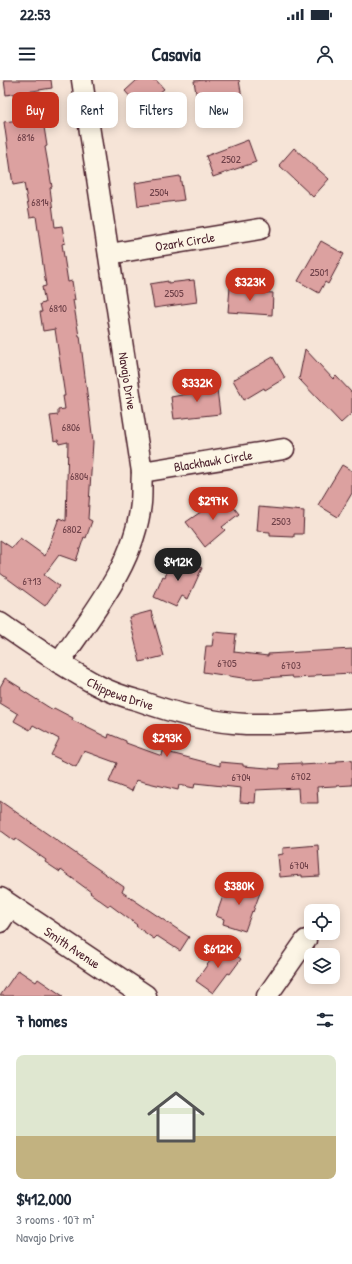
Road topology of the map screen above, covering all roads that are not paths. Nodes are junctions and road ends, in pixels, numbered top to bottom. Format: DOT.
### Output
graph roads {
  1 [pos="82,80"];
  2 [pos="260,229"];
  3 [pos="109,254"];
  4 [pos="284,449"];
  5 [pos="142,472"];
  6 [pos="0,623"];
  7 [pos="59,663"];
  8 [pos="352,719"];
  9 [pos="4,909"];
  10 [pos="306,940"];
  11 [pos="145,996"];
  12 [pos="267,996"];
  1 -- 3 [label="street, Navajo Drive"];
  2 -- 3 [label="street, Ozark Circle"];
  3 -- 5 [label="street, Navajo Drive"];
  4 -- 5 [label="street, Blackhawk Circle"];
  5 -- 7 [label="street, Navajo Drive"];
  6 -- 7 [label="street, Chippewa Drive"];
  7 -- 8 [label="street, Chippewa Drive"];
  9 -- 11 [label="main road, Smith Avenue"];
  10 -- 12 [label="street"];
}
